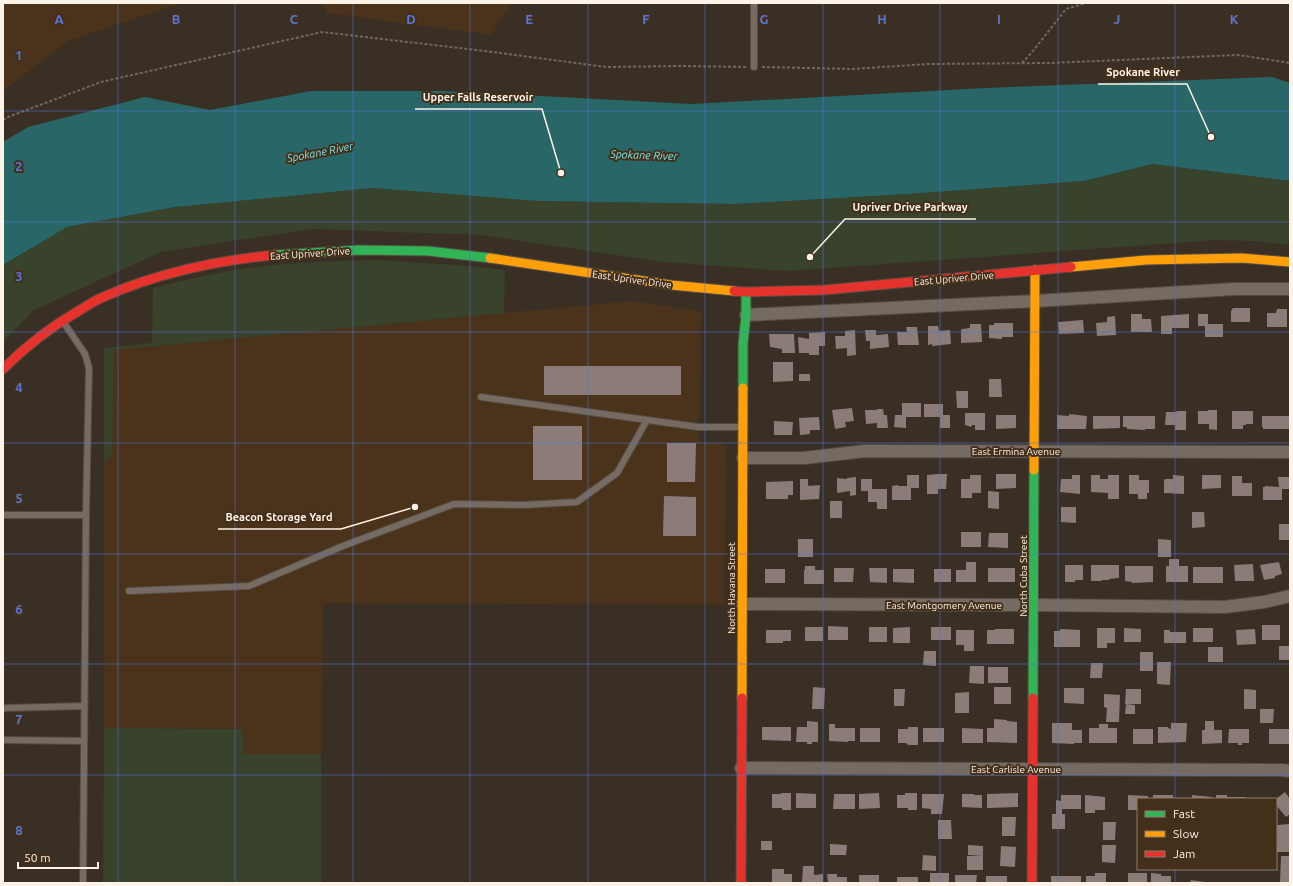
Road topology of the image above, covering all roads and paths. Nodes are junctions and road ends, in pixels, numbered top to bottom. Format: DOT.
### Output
graph roads {
  1 [pos="754,3"];
  2 [pos="1086,3"];
  3 [pos="1022,63"];
  4 [pos="1290,63"];
  5 [pos="754,67"];
  6 [pos="3,120"];
  7 [pos="1290,262"];
  8 [pos="1035,270"];
  9 [pos="1290,289"];
  10 [pos="746,292"];
  11 [pos="1035,301"];
  12 [pos="746,315"];
  13 [pos="62,320"];
  14 [pos="3,369"];
  15 [pos="481,397"];
  16 [pos="647,420"];
  17 [pos="743,427"];
  18 [pos="1034,451"];
  19 [pos="1290,452"];
  20 [pos="743,458"];
  21 [pos="3,515"];
  22 [pos="86,515"];
  23 [pos="129,591"];
  24 [pos="1290,596"];
  25 [pos="741,604"];
  26 [pos="1034,605"];
  27 [pos="84,706"];
  28 [pos="3,709"];
  29 [pos="3,740"];
  30 [pos="84,741"];
  31 [pos="741,768"];
  32 [pos="1032,769"];
  33 [pos="1290,771"];
  34 [pos="83,883"];
  35 [pos="741,883"];
  36 [pos="1032,883"];
  1 -- 5 [label="lane"];
  2 -- 3 [label="path"];
  3 -- 4 [label="path"];
  3 -- 5 [label="path"];
  5 -- 6 [label="path"];
  7 -- 8 [label="street, East Upriver Drive"];
  8 -- 10 [label="street, East Upriver Drive"];
  8 -- 11 [label="street, North Cuba Street"];
  9 -- 11 [label="street"];
  10 -- 12 [label="street, North Havana Street"];
  10 -- 13 [label="street, East Upriver Drive"];
  11 -- 12 [label="street"];
  11 -- 18 [label="street, North Cuba Street"];
  12 -- 17 [label="street, North Havana Street"];
  13 -- 14 [label="street, East Upriver Drive"];
  13 -- 22 [label="lane"];
  15 -- 16 [label="lane"];
  16 -- 17 [label="lane"];
  16 -- 23 [label="lane"];
  17 -- 20 [label="street, North Havana Street"];
  18 -- 19 [label="street, East Ermina Avenue"];
  18 -- 20 [label="street, East Ermina Avenue"];
  18 -- 26 [label="street, North Cuba Street"];
  20 -- 25 [label="street, North Havana Street"];
  21 -- 22 [label="lane"];
  22 -- 27 [label="lane"];
  24 -- 26 [label="street, East Montgomery Avenue"];
  25 -- 26 [label="street, East Montgomery Avenue"];
  25 -- 31 [label="street, North Havana Street"];
  26 -- 32 [label="street, North Cuba Street"];
  27 -- 28 [label="lane"];
  27 -- 30 [label="lane"];
  29 -- 30 [label="lane"];
  30 -- 34 [label="lane"];
  31 -- 32 [label="street, East Carlisle Avenue"];
  31 -- 35 [label="street, North Havana Street"];
  32 -- 33 [label="street, East Carlisle Avenue"];
  32 -- 36 [label="street, North Cuba Street"];
}
